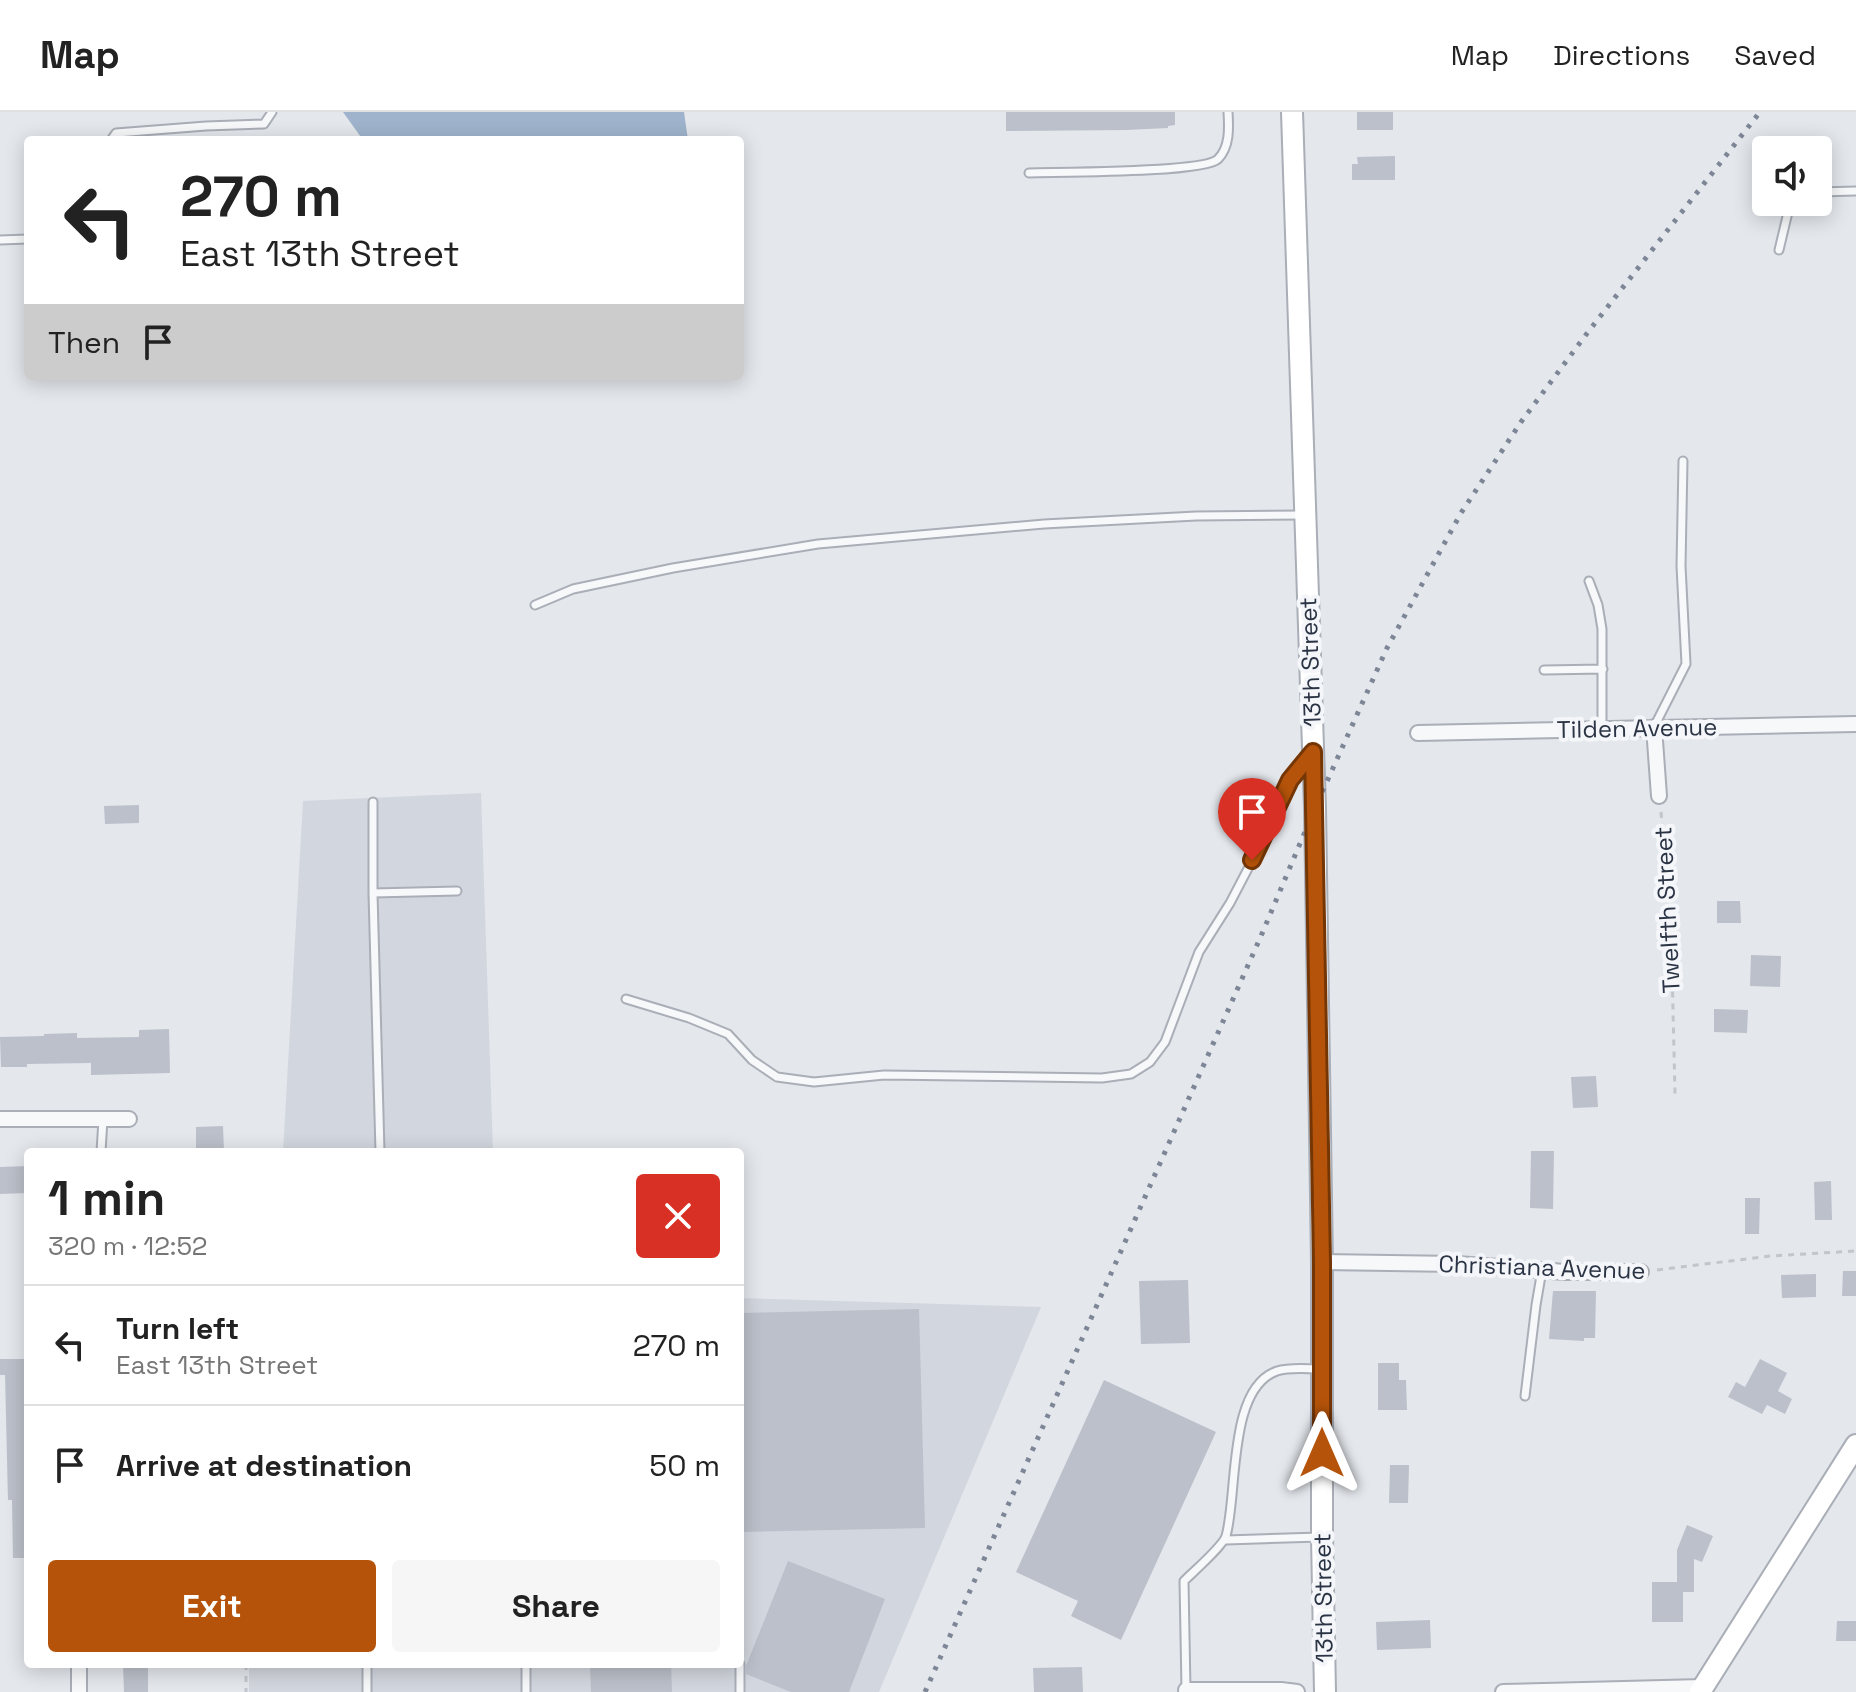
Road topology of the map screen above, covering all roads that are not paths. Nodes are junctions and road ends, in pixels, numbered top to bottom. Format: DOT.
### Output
graph roads {
  1 [pos="272,112"];
  2 [pos="1228,112"];
  3 [pos="1292,112"];
  4 [pos="114,136"];
  5 [pos="1029,173"];
  6 [pos="1856,191"];
  7 [pos="1832,192"];
  8 [pos="1787,216"];
  9 [pos="24,239"];
  10 [pos="0,240"];
  11 [pos="1779,250"];
  12 [pos="1683,461"];
  13 [pos="1305,515"];
  14 [pos="1589,581"];
  15 [pos="535,605"];
  16 [pos="1603,669"];
  17 [pos="1544,670"];
  18 [pos="1856,724"];
  19 [pos="1654,727"];
  20 [pos="1602,729"];
  21 [pos="1418,733"];
  22 [pos="1313,752"];
  23 [pos="1659,796"];
  24 [pos="373,802"];
  25 [pos="457,891"];
  26 [pos="373,893"];
  27 [pos="626,999"];
  28 [pos="0,1119"];
  29 [pos="103,1119"];
  30 [pos="129,1119"];
  31 [pos="101,1148"];
  32 [pos="380,1148"];
  33 [pos="1322,1262"];
  34 [pos="1542,1270"];
  35 [pos="1641,1272"];
  36 [pos="1322,1369"];
  37 [pos="1525,1396"];
  38 [pos="1856,1445"];
  39 [pos="1322,1537"];
  40 [pos="1226,1540"];
  41 [pos="79,1668"];
  42 [pos="367,1668"];
  43 [pos="526,1668"];
  44 [pos="740,1668"];
  45 [pos="1186,1690"];
  46 [pos="1702,1690"];
  47 [pos="1262,1691"];
  48 [pos="79,1692"];
  49 [pos="367,1692"];
  50 [pos="526,1692"];
  51 [pos="740,1692"];
  52 [pos="1297,1692"];
  53 [pos="1325,1692"];
  54 [pos="1503,1692"];
  1 -- 4 [label="lane"];
  2 -- 5 [label="lane"];
  3 -- 13 [label="street, 13th Street"];
  6 -- 7 [label="lane"];
  8 -- 11 [label="lane"];
  9 -- 10 [label="lane"];
  12 -- 19 [label="lane"];
  13 -- 15 [label="lane"];
  13 -- 22 [label="street, 13th Street"];
  14 -- 16 [label="lane"];
  16 -- 17 [label="lane"];
  16 -- 20 [label="lane"];
  18 -- 19 [label="street, Tilden Avenue"];
  19 -- 20 [label="street, Tilden Avenue"];
  19 -- 23 [label="street, Twelfth Street"];
  20 -- 21 [label="street, Tilden Avenue"];
  22 -- 27 [label="lane"];
  22 -- 33 [label="street, 13th Street"];
  24 -- 26 [label="lane"];
  25 -- 26 [label="lane"];
  26 -- 32 [label="lane"];
  28 -- 29 [label="street"];
  29 -- 30 [label="street"];
  29 -- 31 [label="lane"];
  33 -- 34 [label="street, Christiana Avenue"];
  33 -- 36 [label="street, 13th Street"];
  34 -- 35 [label="street, Christiana Avenue"];
  34 -- 37 [label="lane"];
  36 -- 39 [label="street, 13th Street"];
  36 -- 40 [label="lane"];
  38 -- 46 [label="street"];
  39 -- 40 [label="lane"];
  39 -- 53 [label="street, 13th Street"];
  40 -- 45 [label="lane"];
  41 -- 48 [label="street"];
  42 -- 49 [label="lane"];
  43 -- 50 [label="lane"];
  44 -- 51 [label="lane"];
  45 -- 47 [label="street"];
  46 -- 54 [label="street"];
  47 -- 52 [label="street"];
}
